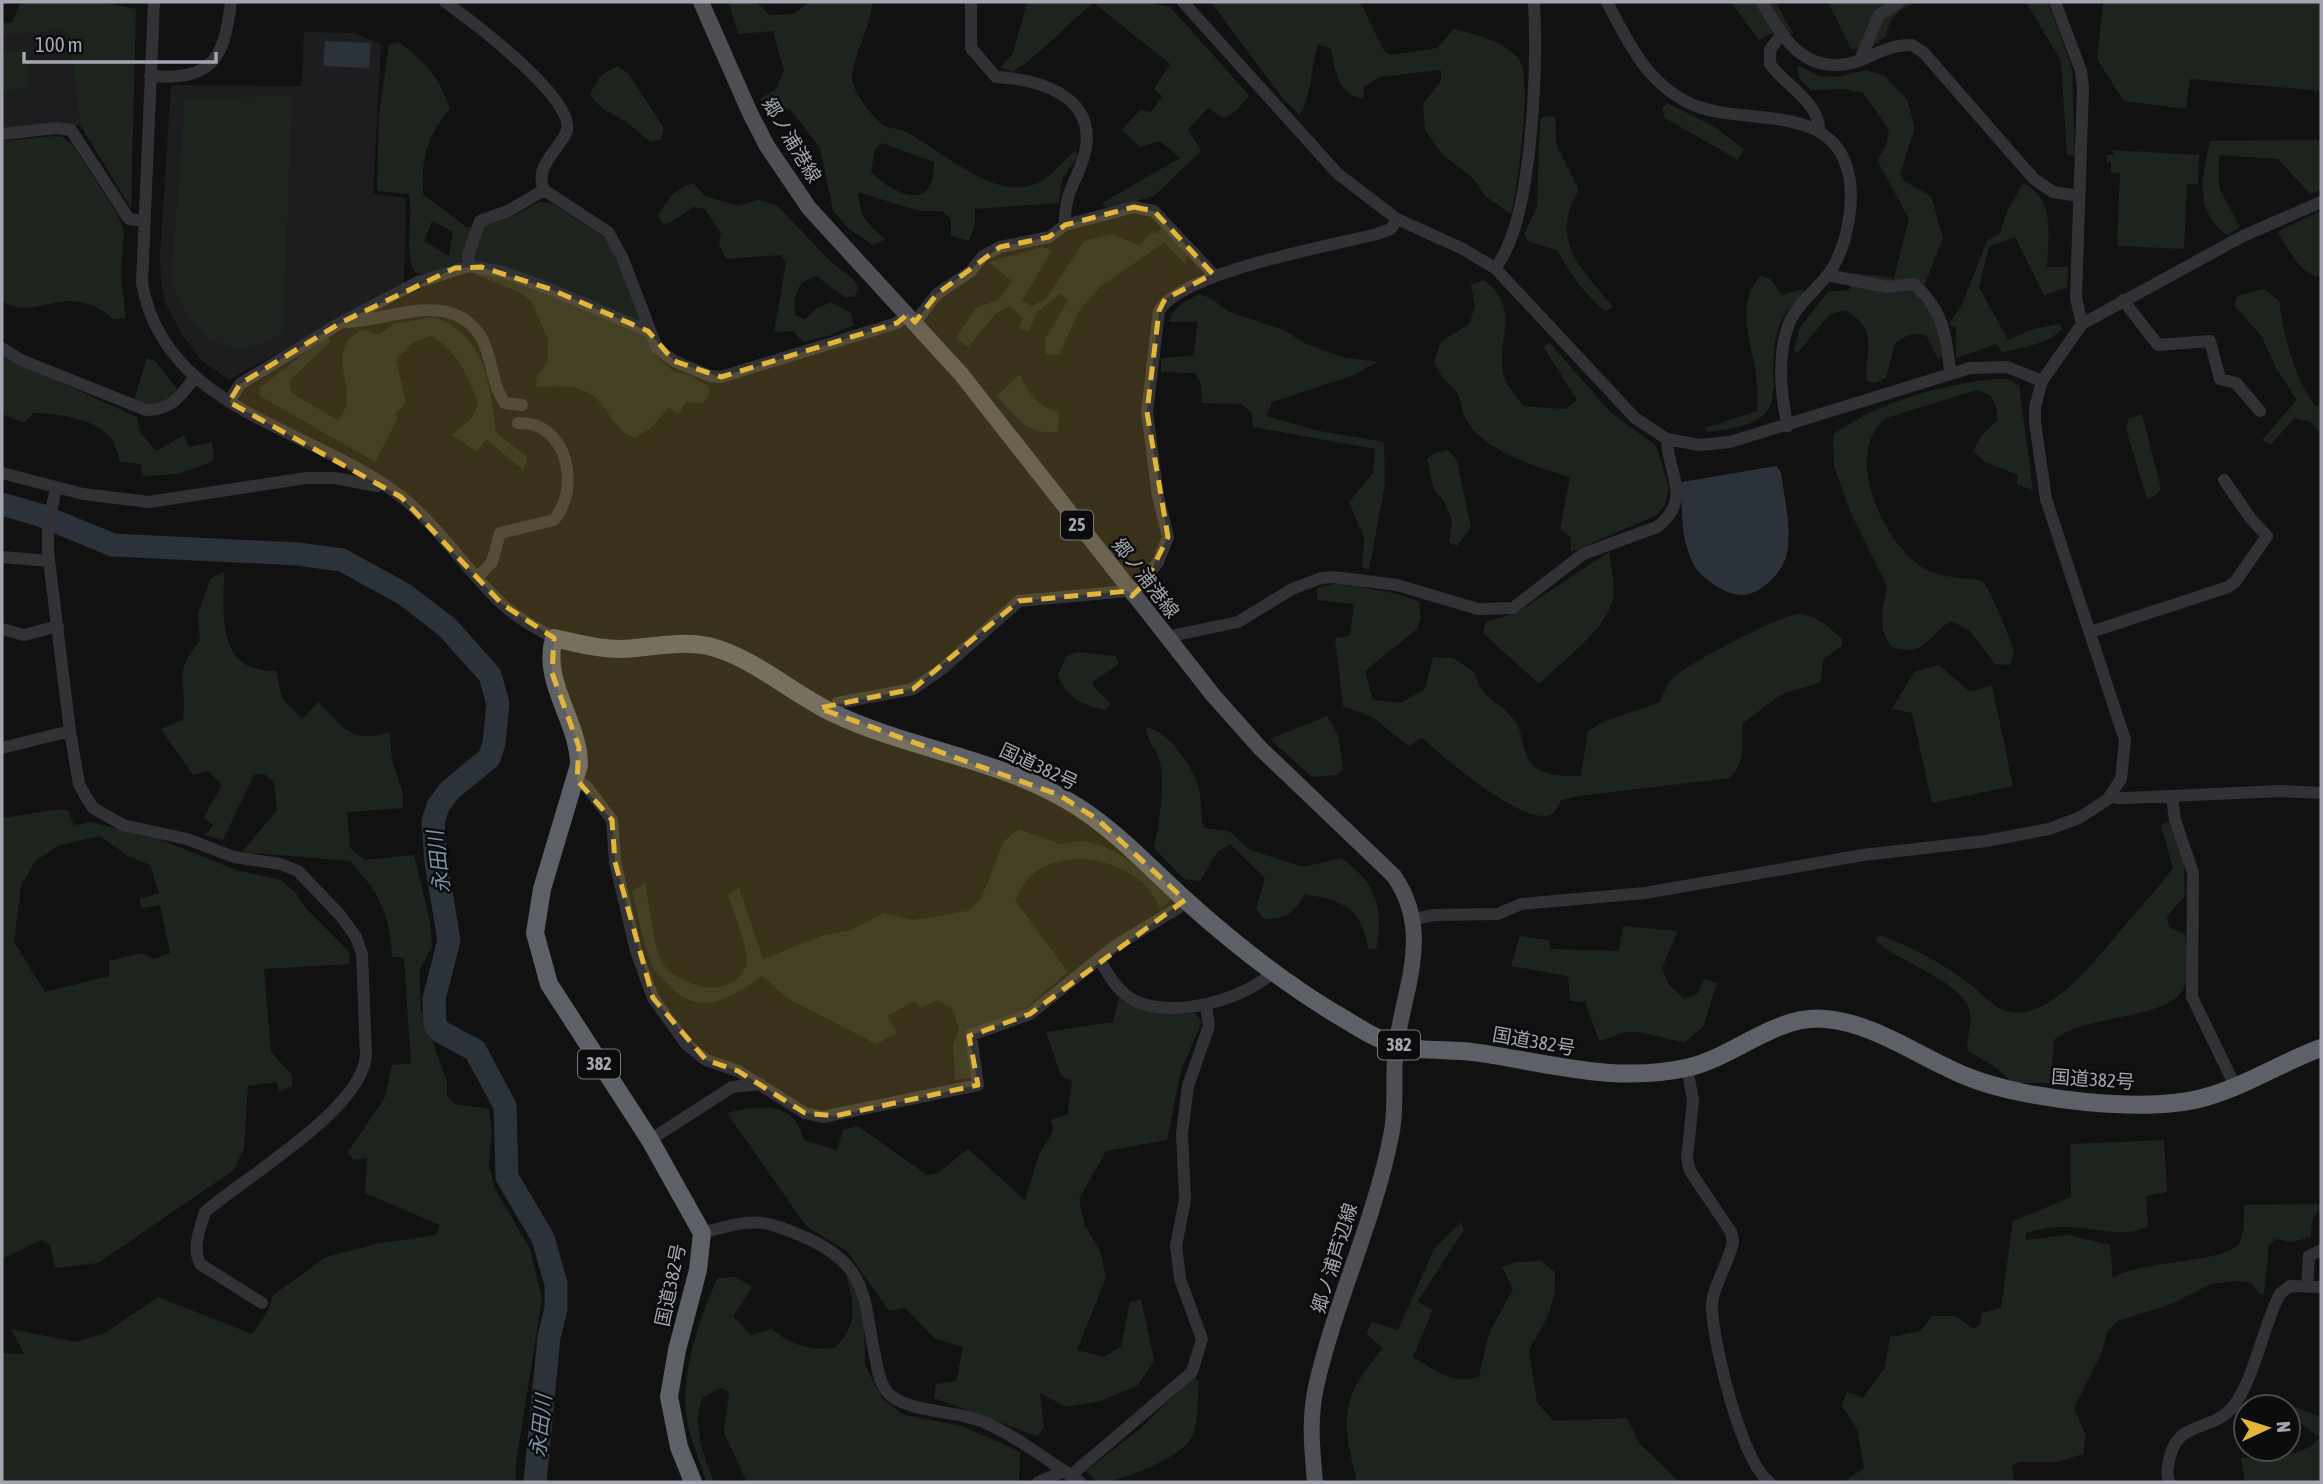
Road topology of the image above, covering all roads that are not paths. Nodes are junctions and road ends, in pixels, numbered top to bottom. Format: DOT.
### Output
graph roads {
  1 [pos="154,2"];
  2 [pos="231,2"];
  3 [pos="445,2"];
  4 [pos="701,2"];
  5 [pos="971,2"];
  6 [pos="1183,2"];
  7 [pos="1534,2"];
  8 [pos="1606,2"];
  9 [pos="1762,2"];
  10 [pos="1899,2"];
  11 [pos="2055,2"];
  12 [pos="1780,36"];
  13 [pos="1860,60"];
  14 [pos="150,76"];
  15 [pos="1819,130"];
  16 [pos="2,134"];
  17 [pos="544,190"];
  18 [pos="2078,196"];
  19 [pos="2321,202"];
  20 [pos="1396,219"];
  21 [pos="144,221"];
  22 [pos="1065,225"];
  23 [pos="469,265"];
  24 [pos="1495,268"];
  25 [pos="1213,274"];
  26 [pos="1827,275"];
  27 [pos="2123,300"];
  28 [pos="912,318"];
  29 [pos="342,322"];
  30 [pos="2082,324"];
  31 [pos="649,331"];
  32 [pos="2,348"];
  33 [pos="1950,373"];
  34 [pos="194,377"];
  35 [pos="2042,381"];
  36 [pos="229,402"];
  37 [pos="522,405"];
  38 [pos="2260,411"];
  39 [pos="518,423"];
  40 [pos="1788,426"];
  41 [pos="1667,439"];
  42 [pos="2,473"];
  43 [pos="2224,480"];
  44 [pos="56,488"];
  45 [pos="389,489"];
  46 [pos="2,557"];
  47 [pos="49,561"];
  48 [pos="478,577"];
  49 [pos="1130,594"];
  50 [pos="58,626"];
  51 [pos="2,629"];
  52 [pos="2091,632"];
  53 [pos="1166,637"];
  54 [pos="554,638"];
  55 [pos="833,713"];
  56 [pos="69,731"];
  57 [pos="2,748"];
  58 [pos="577,780"];
  59 [pos="2113,793"];
  60 [pos="2321,793"];
  61 [pos="2172,796"];
  62 [pos="1185,900"];
  63 [pos="1414,919"];
  64 [pos="1100,960"];
  65 [pos="1274,971"];
  66 [pos="1206,1005"];
  67 [pos="1396,1045"];
  68 [pos="2321,1048"];
  69 [pos="1686,1068"];
  70 [pos="761,1084"];
  71 [pos="2235,1086"];
  72 [pos="650,1140"];
  73 [pos="702,1233"];
  74 [pos="2321,1250"];
  75 [pos="2307,1286"];
  76 [pos="2321,1287"];
  77 [pos="262,1303"];
  78 [pos="1072,1476"];
  79 [pos="693,1482"];
  80 [pos="1038,1482"];
  81 [pos="1315,1482"];
  82 [pos="1769,1482"];
  83 [pos="2169,1482"];
  1 -- 14 [label="street"];
  2 -- 14 [label="street"];
  3 -- 17 [label="street"];
  4 -- 28 [label="main road, 郷ノ浦港線 / 25"];
  5 -- 22 [label="street"];
  6 -- 20 [label="street"];
  7 -- 24 [label="street"];
  8 -- 15 [label="street"];
  9 -- 12 [label="street"];
  10 -- 13 [label="street"];
  11 -- 18 [label="street"];
  12 -- 13 [label="street"];
  12 -- 15 [label="street"];
  13 -- 18 [label="street"];
  14 -- 21 [label="street"];
  15 -- 26 [label="street"];
  16 -- 21 [label="street"];
  17 -- 23 [label="street"];
  17 -- 31 [label="street"];
  18 -- 30 [label="street"];
  19 -- 27 [label="street"];
  20 -- 24 [label="street"];
  20 -- 25 [label="street"];
  21 -- 34 [label="street"];
  22 -- 25 [label="street"];
  22 -- 28 [label="street"];
  23 -- 29 [label="street"];
  23 -- 31 [label="street"];
  24 -- 41 [label="street"];
  25 -- 49 [label="street"];
  26 -- 33 [label="street"];
  26 -- 40 [label="street"];
  27 -- 30 [label="street"];
  27 -- 38 [label="street"];
  28 -- 31 [label="street"];
  28 -- 49 [label="main road, 郷ノ浦港線 / 25"];
  29 -- 36 [label="street"];
  29 -- 37 [label="street"];
  30 -- 35 [label="street"];
  32 -- 34 [label="street"];
  33 -- 35 [label="street"];
  33 -- 40 [label="street"];
  34 -- 36 [label="street"];
  35 -- 52 [label="street"];
  36 -- 45 [label="street"];
  39 -- 48 [label="street"];
  40 -- 41 [label="street"];
  41 -- 53 [label="street"];
  42 -- 44 [label="street"];
  43 -- 52 [label="street"];
  44 -- 45 [label="street"];
  44 -- 47 [label="street"];
  45 -- 48 [label="street"];
  46 -- 47 [label="street"];
  47 -- 50 [label="street"];
  48 -- 54 [label="street"];
  49 -- 53 [label="main road, 郷ノ浦港線 / 25"];
  49 -- 55 [label="street"];
  50 -- 51 [label="street"];
  50 -- 56 [label="street"];
  52 -- 59 [label="street"];
  53 -- 63 [label="main road, 郷ノ浦港線 / 25"];
  54 -- 55 [label="highway, 国道382号 / 382"];
  54 -- 58 [label="highway, 国道382号 / 382"];
  55 -- 62 [label="highway, 国道382号 / 382"];
  56 -- 57 [label="street"];
  56 -- 77 [label="street"];
  58 -- 70 [label="street"];
  58 -- 72 [label="highway, 国道382号 / 382"];
  59 -- 61 [label="street"];
  59 -- 63 [label="street"];
  60 -- 61 [label="street"];
  61 -- 71 [label="street"];
  62 -- 64 [label="street"];
  62 -- 65 [label="highway, 国道382号 / 382"];
  63 -- 67 [label="main road, 郷ノ浦港線 / 25"];
  64 -- 66 [label="street"];
  64 -- 70 [label="street"];
  65 -- 66 [label="street"];
  65 -- 67 [label="highway, 国道382号 / 382"];
  66 -- 78 [label="street"];
  67 -- 69 [label="highway, 国道382号 / 382"];
  67 -- 81 [label="main road, 郷ノ浦芦辺線"];
  68 -- 71 [label="highway, 国道382号 / 382"];
  69 -- 71 [label="highway, 国道382号 / 382"];
  69 -- 82 [label="street"];
  70 -- 72 [label="street"];
  72 -- 73 [label="highway, 国道382号 / 382"];
  73 -- 78 [label="street"];
  73 -- 79 [label="highway, 国道382号"];
  74 -- 75 [label="street"];
  75 -- 76 [label="street"];
  75 -- 83 [label="street"];
  78 -- 80 [label="street"];
}
